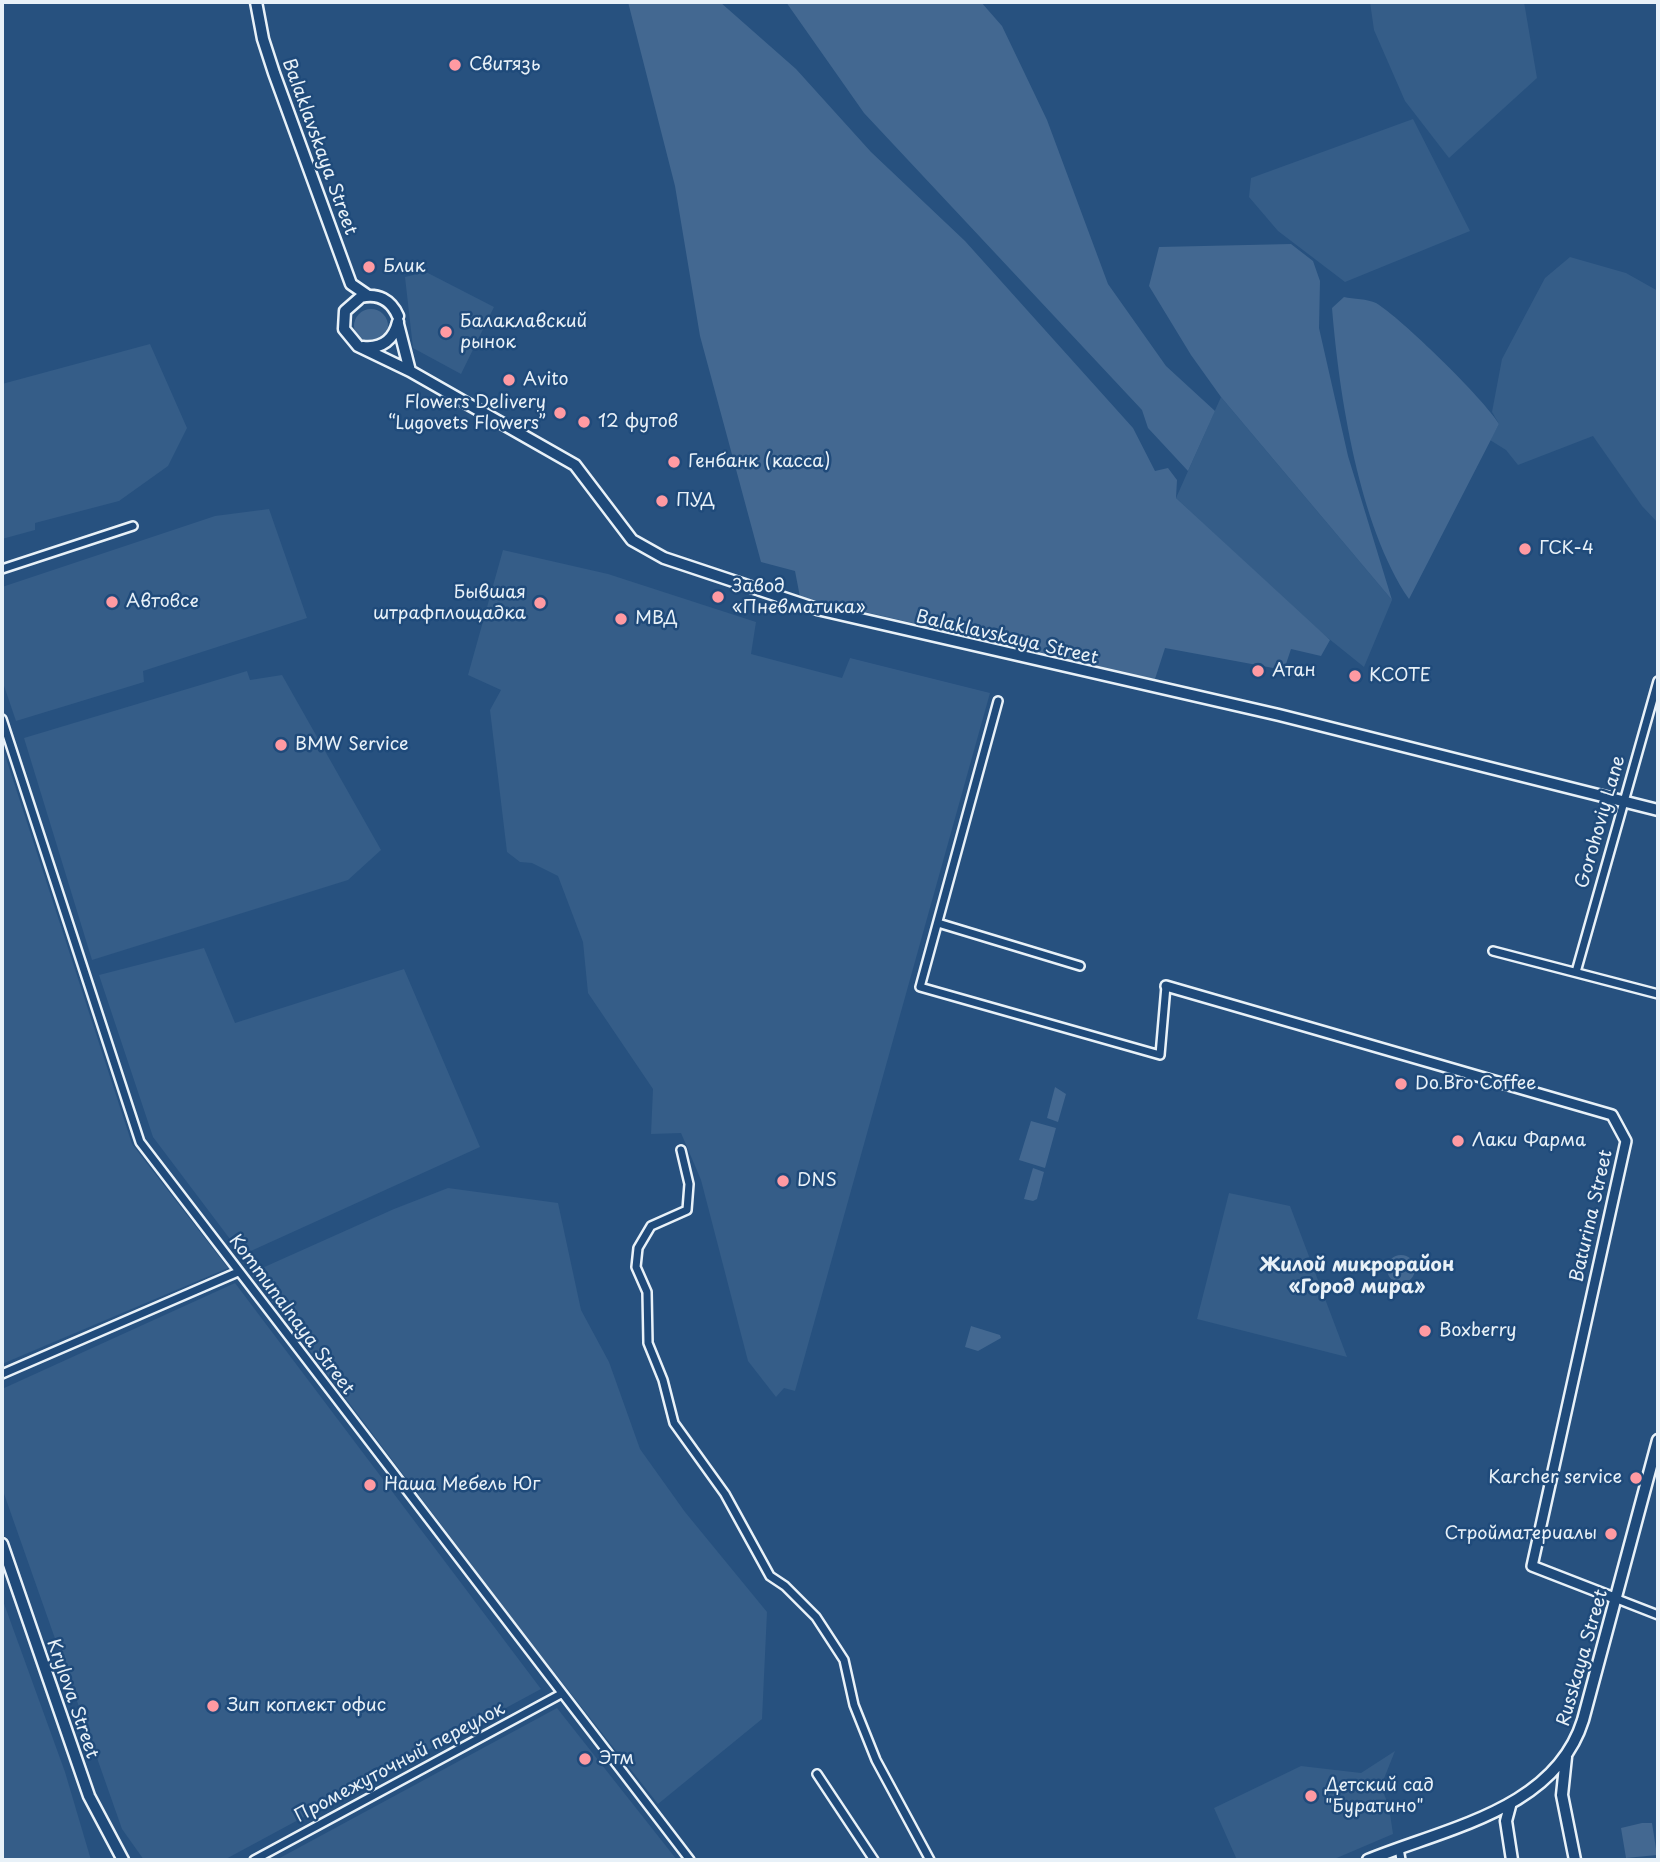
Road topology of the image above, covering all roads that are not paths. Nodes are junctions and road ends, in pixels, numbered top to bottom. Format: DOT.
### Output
graph roads {
  1 [pos="256,2"];
  2 [pos="351,284"];
  3 [pos="367,295"];
  4 [pos="351,303"];
  5 [pos="398,319"];
  6 [pos="358,346"];
  7 [pos="410,371"];
  8 [pos="133,526"];
  9 [pos="2,569"];
  10 [pos="1658,681"];
  11 [pos="998,701"];
  12 [pos="2,719"];
  13 [pos="1624,801"];
  14 [pos="1658,810"];
  15 [pos="938,923"];
  16 [pos="1493,951"];
  17 [pos="1080,966"];
  18 [pos="1576,972"];
  19 [pos="1166,986"];
  20 [pos="1658,994"];
  21 [pos="681,1150"];
  22 [pos="238,1272"];
  23 [pos="2,1374"];
  24 [pos="1658,1440"];
  25 [pos="2,1544"];
  26 [pos="1617,1600"];
  27 [pos="1658,1615"];
  28 [pos="561,1694"];
  29 [pos="1566,1757"];
  30 [pos="817,1774"];
  31 [pos="1540,1784"];
  32 [pos="1562,1795"];
  33 [pos="1510,1806"];
  34 [pos="1489,1812"];
  35 [pos="1506,1821"];
  36 [pos="1399,1847"];
  37 [pos="870,1858"];
  38 [pos="123,1860"];
  39 [pos="254,1860"];
  40 [pos="690,1860"];
  41 [pos="930,1860"];
  42 [pos="1368,1860"];
  43 [pos="1401,1860"];
  44 [pos="1512,1860"];
  45 [pos="1576,1860"];
  1 -- 2 [label="main road, Balaklavskaya Street"];
  2 -- 3 [label="main road"];
  2 -- 4 [label="main road"];
  3 -- 4 [label="main road"];
  3 -- 5 [label="main road"];
  4 -- 6 [label="main road"];
  5 -- 6 [label="main road"];
  5 -- 7 [label="main road"];
  6 -- 7 [label="main road, Balaklavskaya Street"];
  7 -- 13 [label="main road, Balaklavskaya Street"];
  8 -- 9 [label="street"];
  10 -- 13 [label="street, Gorohoviy Lane"];
  11 -- 15 [label="street"];
  12 -- 22 [label="street, Kommunalnaya Street"];
  13 -- 14 [label="main road, Balaklavskaya Street"];
  13 -- 18 [label="street, Gorohoviy Lane"];
  15 -- 17 [label="street"];
  15 -- 19 [label="street"];
  16 -- 18 [label="street"];
  18 -- 20 [label="street"];
  19 -- 26 [label="street, Baturina Street"];
  21 -- 41 [label="street"];
  22 -- 23 [label="street"];
  22 -- 28 [label="street, Kommunalnaya Street"];
  24 -- 26 [label="main road, Russkaya Street"];
  25 -- 38 [label="main road, Krylova Street"];
  26 -- 27 [label="street, Baturina Street"];
  26 -- 29 [label="main road, Russkaya Street"];
  28 -- 39 [label="street, Промежуточный переулок"];
  28 -- 40 [label="street, Kommunalnaya Street"];
  29 -- 31 [label="main road, Russkaya Street"];
  29 -- 32 [label="main road"];
  30 -- 37 [label="street"];
  31 -- 32 [label="main road"];
  31 -- 33 [label="main road, Russkaya Street"];
  32 -- 45 [label="main road"];
  33 -- 34 [label="main road"];
  33 -- 35 [label="main road"];
  34 -- 35 [label="main road"];
  34 -- 36 [label="main road"];
  35 -- 44 [label="main road"];
  36 -- 42 [label="main road"];
  36 -- 43 [label="street"];
}
